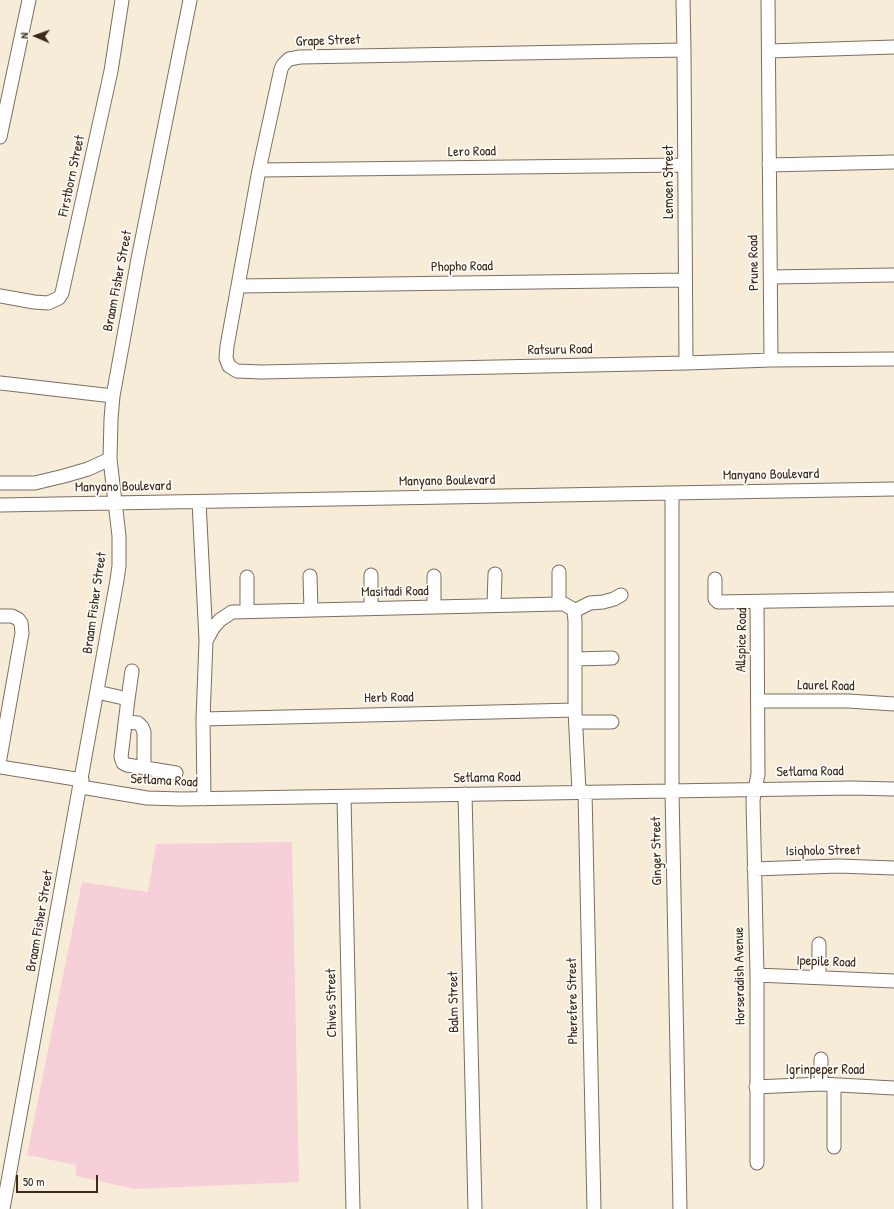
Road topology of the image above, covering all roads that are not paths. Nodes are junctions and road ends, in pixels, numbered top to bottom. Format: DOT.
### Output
graph roads {
  1 [pos="29,0"];
  2 [pos="122,0"];
  3 [pos="190,0"];
  4 [pos="683,0"];
  5 [pos="768,0"];
  6 [pos="894,48"];
  7 [pos="684,50"];
  8 [pos="769,52"];
  9 [pos="0,137"];
  10 [pos="894,162"];
  11 [pos="684,165"];
  12 [pos="770,165"];
  13 [pos="260,170"];
  14 [pos="894,275"];
  15 [pos="770,277"];
  16 [pos="685,280"];
  17 [pos="238,286"];
  18 [pos="0,296"];
  19 [pos="894,359"];
  20 [pos="771,360"];
  21 [pos="686,363"];
  22 [pos="229,366"];
  23 [pos="0,383"];
  24 [pos="113,396"];
  25 [pos="110,459"];
  26 [pos="0,483"];
  27 [pos="894,489"];
  28 [pos="672,493"];
  29 [pos="199,502"];
  30 [pos="115,503"];
  31 [pos="0,505"];
  32 [pos="559,572"];
  33 [pos="495,574"];
  34 [pos="371,575"];
  35 [pos="310,576"];
  36 [pos="434,576"];
  37 [pos="247,577"];
  38 [pos="715,579"];
  39 [pos="621,595"];
  40 [pos="894,599"];
  41 [pos="757,602"];
  42 [pos="559,604"];
  43 [pos="494,605"];
  44 [pos="434,607"];
  45 [pos="371,608"];
  46 [pos="311,610"];
  47 [pos="247,611"];
  48 [pos="574,611"];
  49 [pos="0,616"];
  50 [pos="206,642"];
  51 [pos="612,658"];
  52 [pos="575,659"];
  53 [pos="132,671"];
  54 [pos="97,692"];
  55 [pos="128,699"];
  56 [pos="758,701"];
  57 [pos="894,704"];
  58 [pos="576,716"];
  59 [pos="203,719"];
  60 [pos="126,722"];
  61 [pos="612,722"];
  62 [pos="0,758"];
  63 [pos="0,767"];
  64 [pos="144,768"];
  65 [pos="176,773"];
  66 [pos="81,784"];
  67 [pos="894,789"];
  68 [pos="755,790"];
  69 [pos="672,791"];
  70 [pos="582,792"];
  71 [pos="465,794"];
  72 [pos="344,797"];
  73 [pos="204,799"];
  74 [pos="894,868"];
  75 [pos="754,869"];
  76 [pos="819,944"];
  77 [pos="757,975"];
  78 [pos="819,977"];
  79 [pos="894,981"];
  80 [pos="821,1059"];
  81 [pos="827,1084"];
  82 [pos="756,1088"];
  83 [pos="894,1088"];
  84 [pos="834,1147"];
  85 [pos="757,1163"];
  86 [pos="3,1209"];
  87 [pos="353,1209"];
  88 [pos="475,1209"];
  89 [pos="594,1209"];
  90 [pos="680,1209"];
  1 -- 9 [label="street"];
  2 -- 18 [label="street, Firstborn Street"];
  3 -- 24 [label="street, Braam Fisher Street"];
  4 -- 7 [label="street, Lemoen Street"];
  5 -- 8 [label="street, Prune Road"];
  6 -- 8 [label="street"];
  7 -- 11 [label="street, Lemoen Street"];
  7 -- 13 [label="street, Grape Street"];
  8 -- 12 [label="street, Prune Road"];
  10 -- 12 [label="street"];
  11 -- 13 [label="street, Lero Road"];
  11 -- 16 [label="street, Lemoen Street"];
  12 -- 15 [label="street, Prune Road"];
  13 -- 17 [label="street, Grape Street"];
  14 -- 15 [label="street"];
  15 -- 20 [label="street, Prune Road"];
  16 -- 17 [label="street, Phopho Road"];
  16 -- 21 [label="street, Lemoen Street"];
  17 -- 22 [label="street, Grape Street"];
  19 -- 20 [label="street, Ratsuru Road"];
  20 -- 21 [label="street, Ratsuru Road"];
  21 -- 22 [label="street, Ratsuru Road"];
  23 -- 24 [label="street"];
  24 -- 25 [label="street, Braam Fisher Street"];
  25 -- 26 [label="street"];
  25 -- 30 [label="street, Braam Fisher Street"];
  27 -- 28 [label="street, Manyano Boulevard"];
  28 -- 29 [label="street, Manyano Boulevard"];
  28 -- 69 [label="street, Ginger Street"];
  29 -- 30 [label="street, Manyano Boulevard"];
  29 -- 50 [label="street"];
  30 -- 31 [label="street, Manyano Boulevard"];
  30 -- 54 [label="street, Braam Fisher Street"];
  32 -- 42 [label="street"];
  33 -- 43 [label="street"];
  34 -- 45 [label="street"];
  35 -- 46 [label="street"];
  36 -- 44 [label="street"];
  37 -- 47 [label="street"];
  38 -- 41 [label="street"];
  39 -- 48 [label="street"];
  40 -- 41 [label="street, Allspice Road"];
  41 -- 56 [label="street, Allspice Road"];
  42 -- 43 [label="street, Masitadi Road"];
  42 -- 48 [label="street, Masitadi Road"];
  43 -- 44 [label="street, Masitadi Road"];
  44 -- 45 [label="street, Masitadi Road"];
  45 -- 46 [label="street, Masitadi Road"];
  46 -- 47 [label="street, Masitadi Road"];
  47 -- 50 [label="street, Masitadi Road"];
  48 -- 52 [label="street"];
  49 -- 62 [label="street"];
  50 -- 59 [label="street, Masitadi Road"];
  51 -- 52 [label="street"];
  52 -- 58 [label="street"];
  53 -- 55 [label="street"];
  54 -- 55 [label="street"];
  54 -- 66 [label="street, Braam Fisher Street"];
  55 -- 60 [label="street"];
  56 -- 57 [label="street, Laurel Road"];
  56 -- 68 [label="street, Allspice Road"];
  58 -- 59 [label="street, Herb Road"];
  58 -- 61 [label="street, Herb Road"];
  58 -- 70 [label="street"];
  59 -- 73 [label="street, Masitadi Road"];
  60 -- 64 [label="street"];
  60 -- 64 [label="street"];
  63 -- 66 [label="street, Setlama Road"];
  64 -- 65 [label="street"];
  66 -- 73 [label="street, Setlama Road"];
  66 -- 86 [label="street, Braam Fisher Street"];
  67 -- 68 [label="street, Setlama Road"];
  68 -- 69 [label="street, Setlama Road"];
  68 -- 75 [label="street, Horseradish Avenue"];
  69 -- 70 [label="street, Setlama Road"];
  69 -- 90 [label="street, Ginger Street"];
  70 -- 71 [label="street, Setlama Road"];
  70 -- 89 [label="street, Pherefere Street"];
  71 -- 72 [label="street, Setlama Road"];
  71 -- 88 [label="street, Balm Street"];
  72 -- 73 [label="street, Setlama Road"];
  72 -- 87 [label="street, Chives Street"];
  74 -- 75 [label="street, Isiqholo Street"];
  75 -- 77 [label="street, Horseradish Avenue"];
  76 -- 78 [label="street"];
  77 -- 78 [label="street, Ipepile Road"];
  77 -- 82 [label="street, Horseradish Avenue"];
  78 -- 79 [label="street, Ipepile Road"];
  80 -- 81 [label="street"];
  81 -- 82 [label="street, Igrinpeper Road"];
  81 -- 83 [label="street, Igrinpeper Road"];
  81 -- 84 [label="street"];
  82 -- 85 [label="street, Horseradish Avenue"];
}
